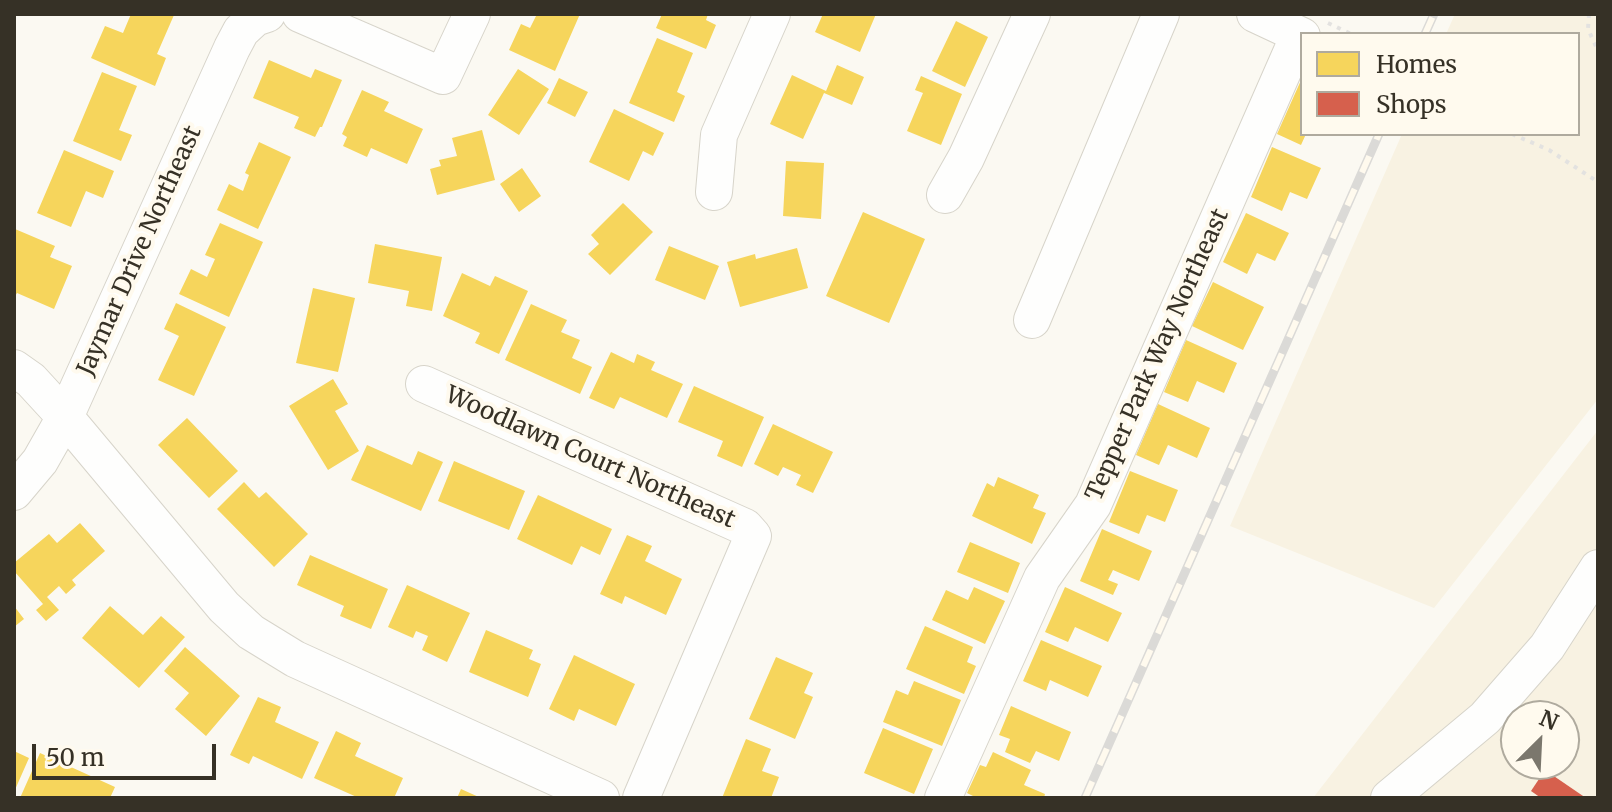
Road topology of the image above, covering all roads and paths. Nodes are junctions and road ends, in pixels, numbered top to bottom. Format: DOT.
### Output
graph roads {
  1 [pos="267,14"];
  2 [pos="300,14"];
  3 [pos="472,14"];
  4 [pos="772,14"];
  5 [pos="1032,14"];
  6 [pos="1161,14"];
  7 [pos="1255,14"];
  8 [pos="1589,14"];
  9 [pos="1300,35"];
  10 [pos="1598,51"];
  11 [pos="1517,136"];
  12 [pos="1598,182"];
  13 [pos="714,192"];
  14 [pos="945,195"];
  15 [pos="1032,320"];
  16 [pos="14,368"];
  17 [pos="424,384"];
  18 [pos="65,417"];
  19 [pos="14,492"];
  20 [pos="1598,568"];
  21 [pos="601,798"];
  22 [pos="641,798"];
  23 [pos="943,798"];
  24 [pos="1389,798"];
  1 -- 18 [label="street, Jaymar Drive Northeast"];
  2 -- 3 [label="street"];
  4 -- 13 [label="street"];
  5 -- 14 [label="street"];
  6 -- 15 [label="street"];
  7 -- 9 [label="street"];
  8 -- 10 [label="path"];
  9 -- 23 [label="street, Tepper Park Way Northeast"];
  11 -- 12 [label="path"];
  16 -- 18 [label="street"];
  17 -- 22 [label="street, Woodlawn Court Northeast"];
  18 -- 19 [label="street, Jaymar Drive Northeast"];
  18 -- 21 [label="street"];
  20 -- 24 [label="street"];
}
